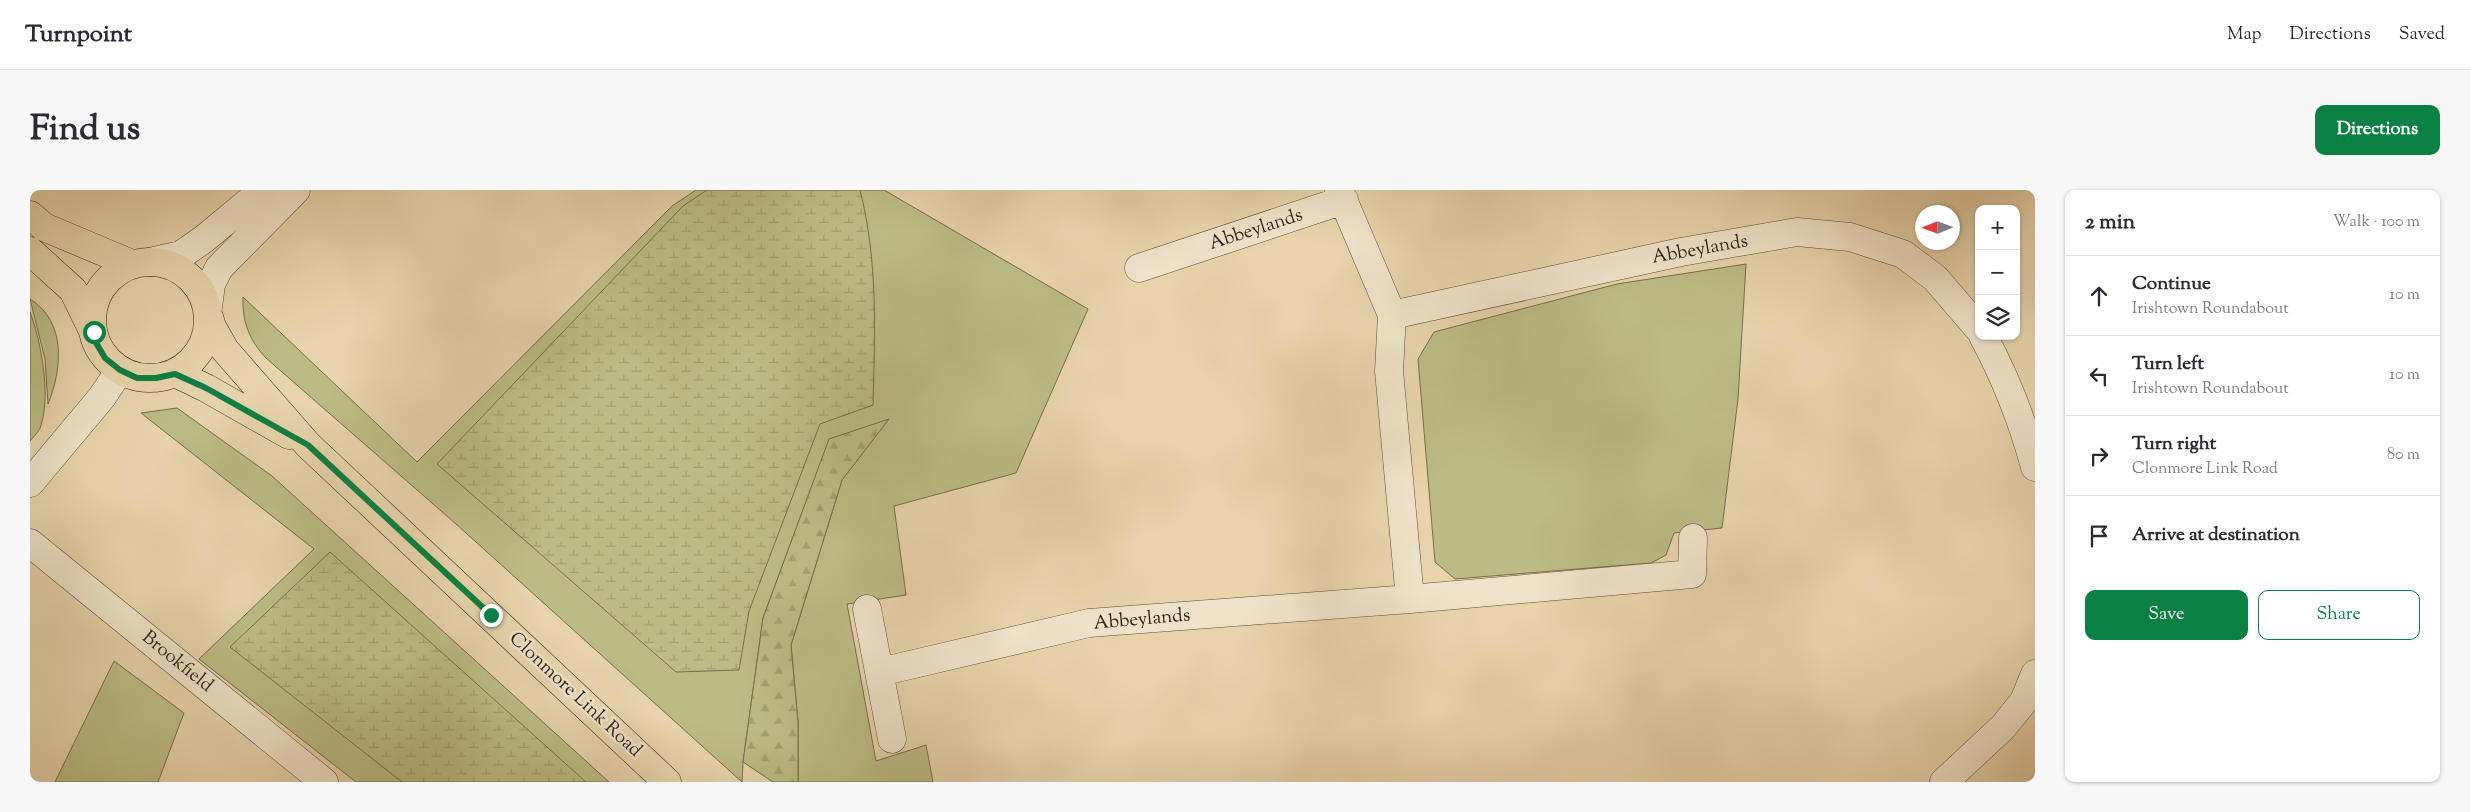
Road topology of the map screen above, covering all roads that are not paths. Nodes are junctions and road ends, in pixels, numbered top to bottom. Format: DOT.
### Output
graph roads {
  1 [pos="263,190"];
  2 [pos="296,190"];
  3 [pos="1341,195"];
  4 [pos="30,215"];
  5 [pos="30,251"];
  6 [pos="141,263"];
  7 [pos="1139,268"];
  8 [pos="208,312"];
  9 [pos="1392,315"];
  10 [pos="1975,324"];
  11 [pos="94,332"];
  12 [pos="1985,340"];
  13 [pos="120,370"];
  14 [pos="175,374"];
  15 [pos="308,445"];
  16 [pos="2035,467"];
  17 [pos="30,483"];
  18 [pos="1693,538"];
  19 [pos="30,543"];
  20 [pos="1410,599"];
  21 [pos="867,609"];
  22 [pos="880,672"];
  23 [pos="2035,674"];
  24 [pos="892,739"];
  25 [pos="324,782"];
  26 [pos="667,782"];
  27 [pos="1944,782"];
  1 -- 6 [label="street"];
  2 -- 8 [label="street"];
  3 -- 7 [label="street, Abbeylands"];
  3 -- 9 [label="street, Abbeylands"];
  4 -- 6 [label="main road"];
  5 -- 11 [label="main road"];
  6 -- 8 [label="main road"];
  6 -- 11 [label="main road"];
  8 -- 14 [label="main road"];
  8 -- 15 [label="main road, Clonmore Link Road"];
  9 -- 10 [label="street, Abbeylands"];
  9 -- 20 [label="street, Abbeylands"];
  11 -- 13 [label="main road"];
  12 -- 16 [label="street"];
  13 -- 14 [label="main road"];
  13 -- 17 [label="street"];
  14 -- 15 [label="main road, Clonmore Link Road"];
  15 -- 26 [label="main road, Clonmore Link Road"];
  18 -- 20 [label="street, Abbeylands"];
  19 -- 25 [label="street, Brookfield"];
  20 -- 22 [label="street, Abbeylands"];
  21 -- 22 [label="street"];
  22 -- 24 [label="street"];
  23 -- 27 [label="street"];
}
